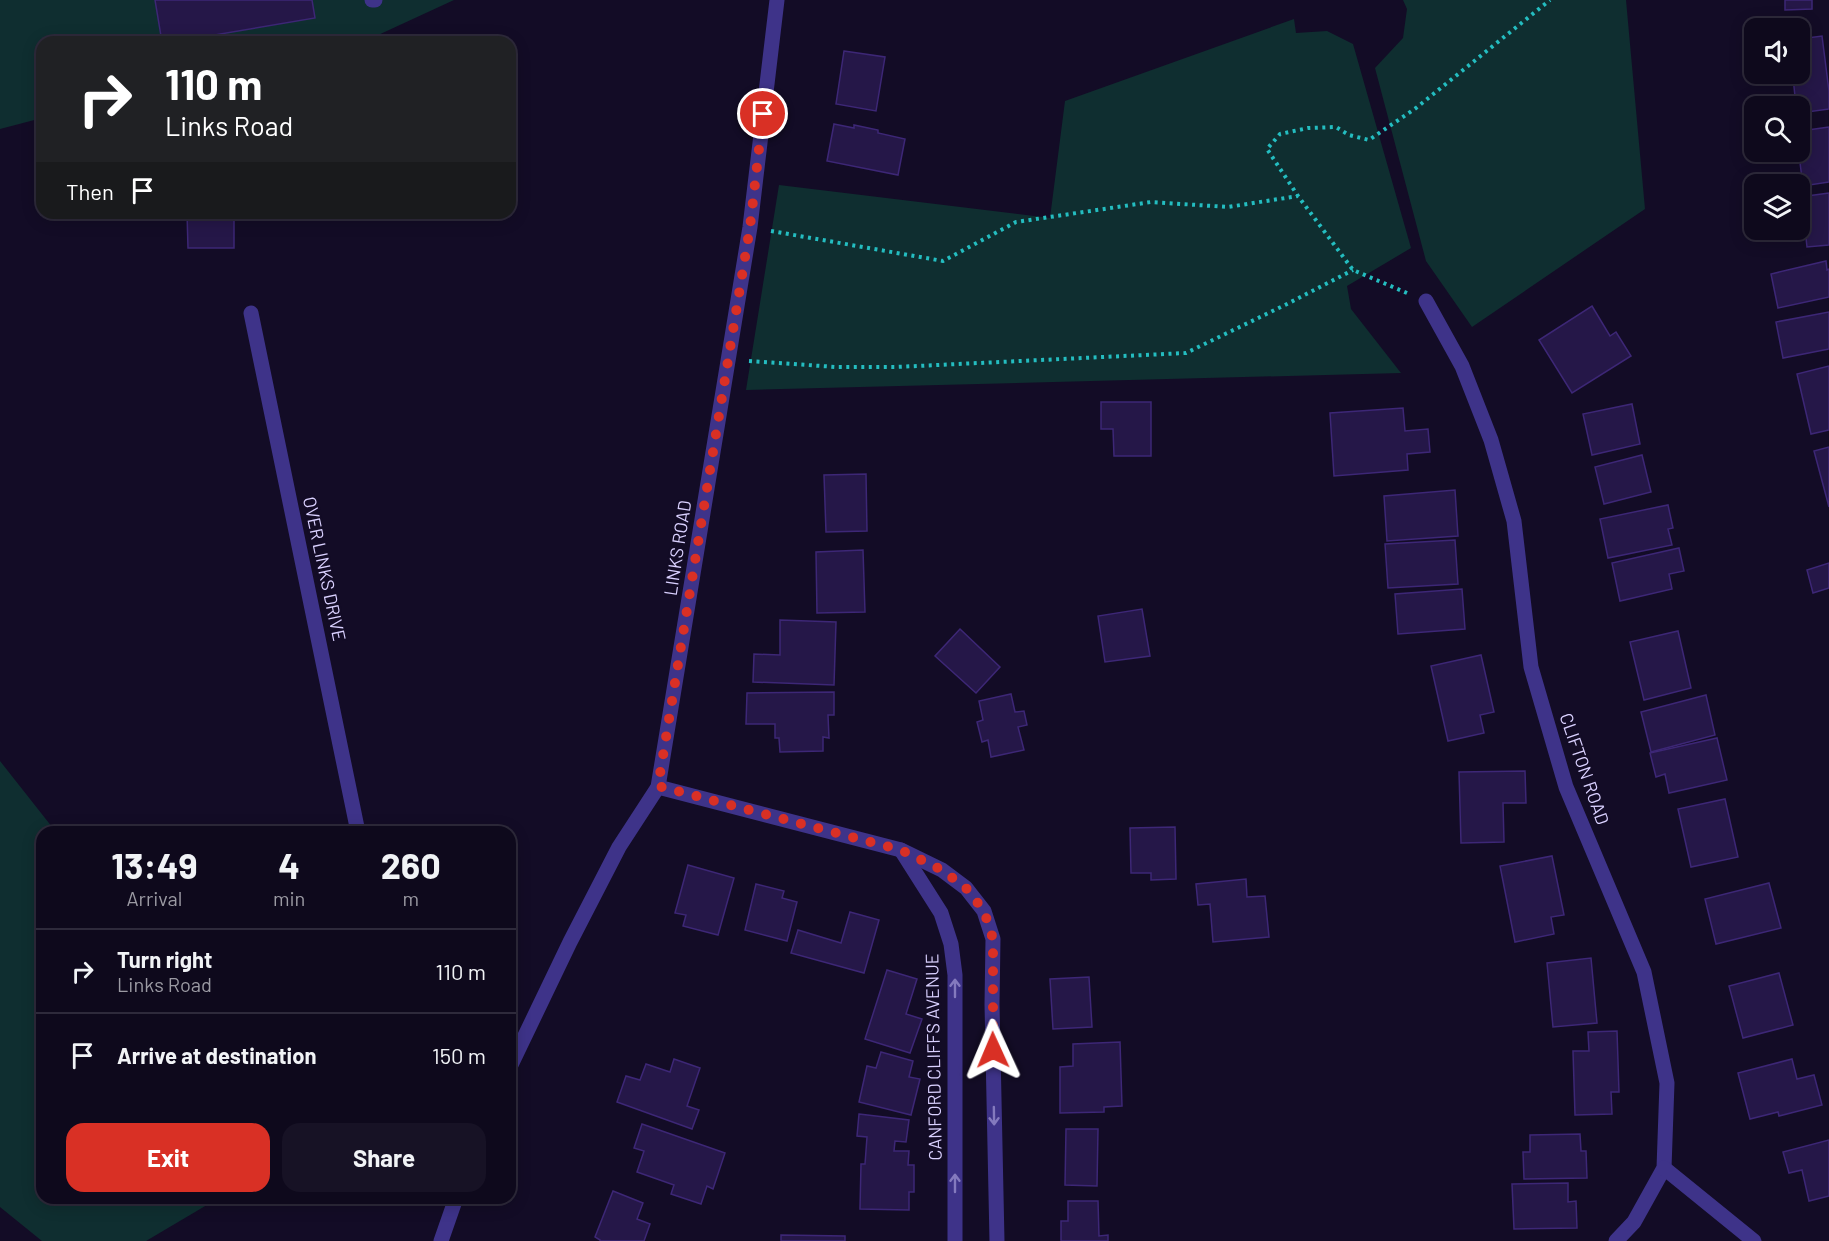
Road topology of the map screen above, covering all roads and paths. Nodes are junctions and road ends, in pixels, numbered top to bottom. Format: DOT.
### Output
graph roads {
  1 [pos="777,0"];
  2 [pos="1550,0"];
  3 [pos="1298,196"];
  4 [pos="750,227"];
  5 [pos="1353,270"];
  6 [pos="1426,301"];
  7 [pos="251,313"];
  8 [pos="728,360"];
  9 [pos="658,786"];
  10 [pos="357,826"];
  11 [pos="901,850"];
  12 [pos="516,1054"];
  13 [pos="1664,1168"];
  14 [pos="454,1204"];
  15 [pos="441,1241"];
  16 [pos="955,1241"];
  17 [pos="997,1241"];
  18 [pos="1616,1241"];
  19 [pos="1754,1241"];
  1 -- 4 [label="street, LINKS ROAD"];
  2 -- 3 [label="path"];
  3 -- 4 [label="path"];
  3 -- 5 [label="path"];
  4 -- 8 [label="street, LINKS ROAD"];
  5 -- 6 [label="path"];
  5 -- 8 [label="path"];
  6 -- 13 [label="street, CLIFTON ROAD"];
  7 -- 10 [label="street, OVER LINKS DRIVE"];
  8 -- 9 [label="street, LINKS ROAD"];
  9 -- 11 [label="street"];
  9 -- 12 [label="street, LINKS ROAD"];
  16 -- 11 [label="street, CANFORD CLIFFS AVENUE, one-way"];
  11 -- 17 [label="street, one-way"];
  13 -- 18 [label="street, CLIFTON ROAD"];
  13 -- 19 [label="street"];
  14 -- 15 [label="street"];
}
